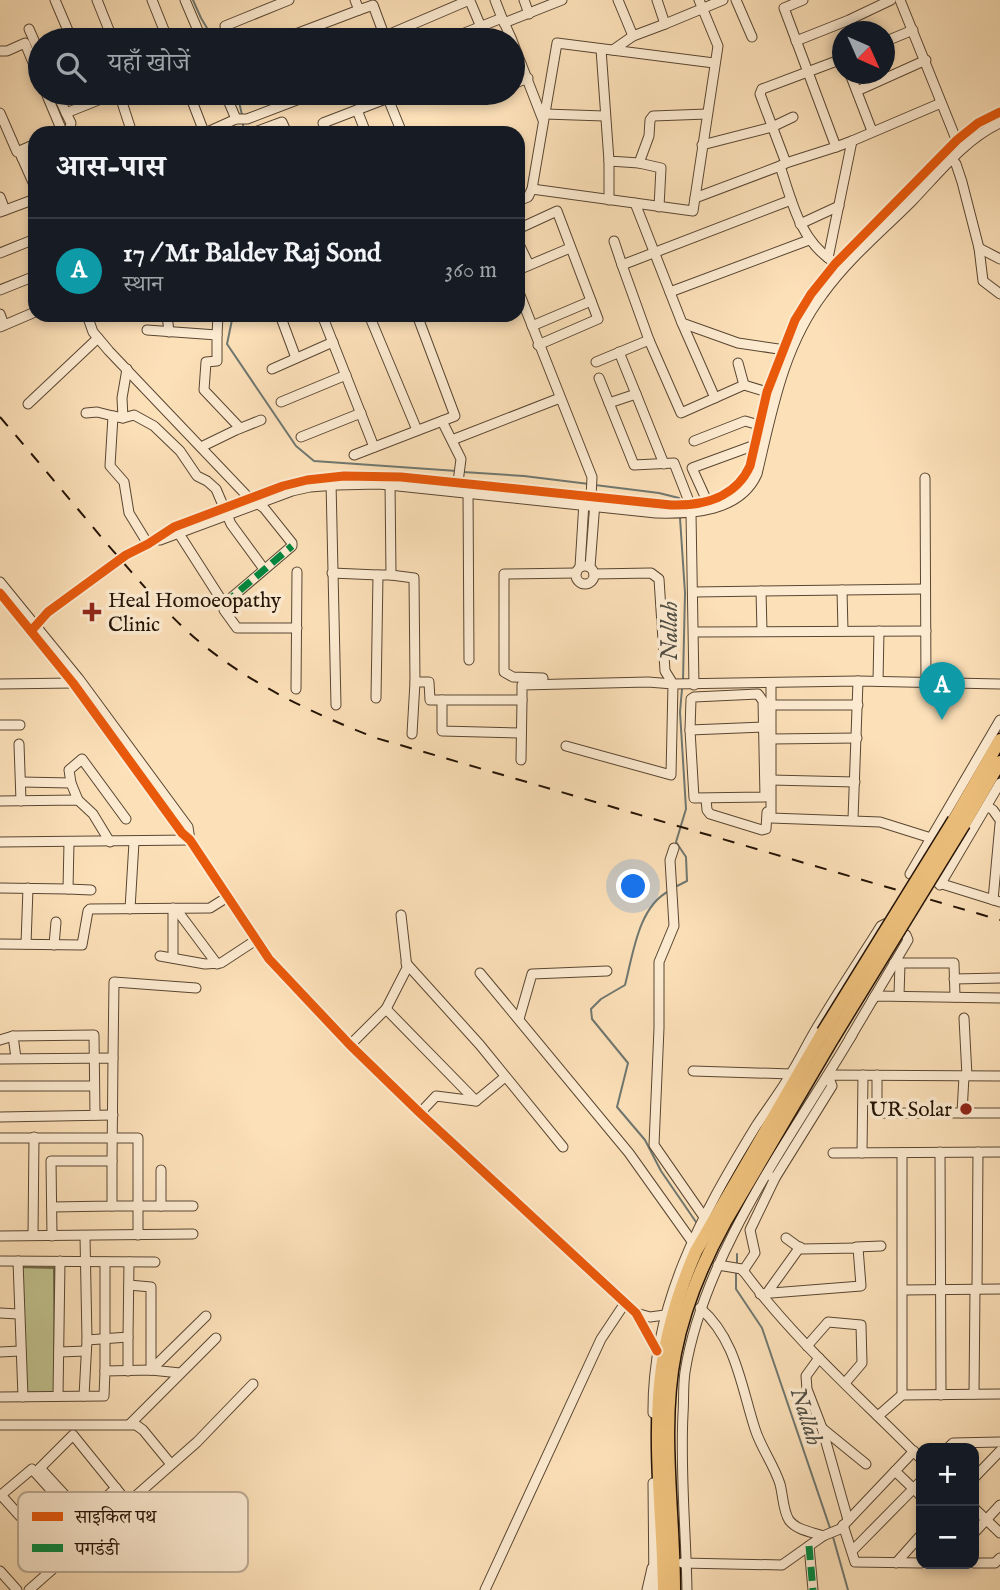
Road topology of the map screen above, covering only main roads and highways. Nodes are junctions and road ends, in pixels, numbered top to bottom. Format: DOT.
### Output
graph roads {
  1 [pos="1000,740"];
  2 [pos="1000,762"];
  3 [pos="666,1504"];
  4 [pos="670,1561"];
  5 [pos="664,1590"];
  6 [pos="674,1590"];
  1 -- 3 [label="highway, bridge"];
  2 -- 3 [label="highway, bridge"];
  3 -- 4 [label="highway"];
  4 -- 5 [label="highway"];
  4 -- 6 [label="highway"];
}
